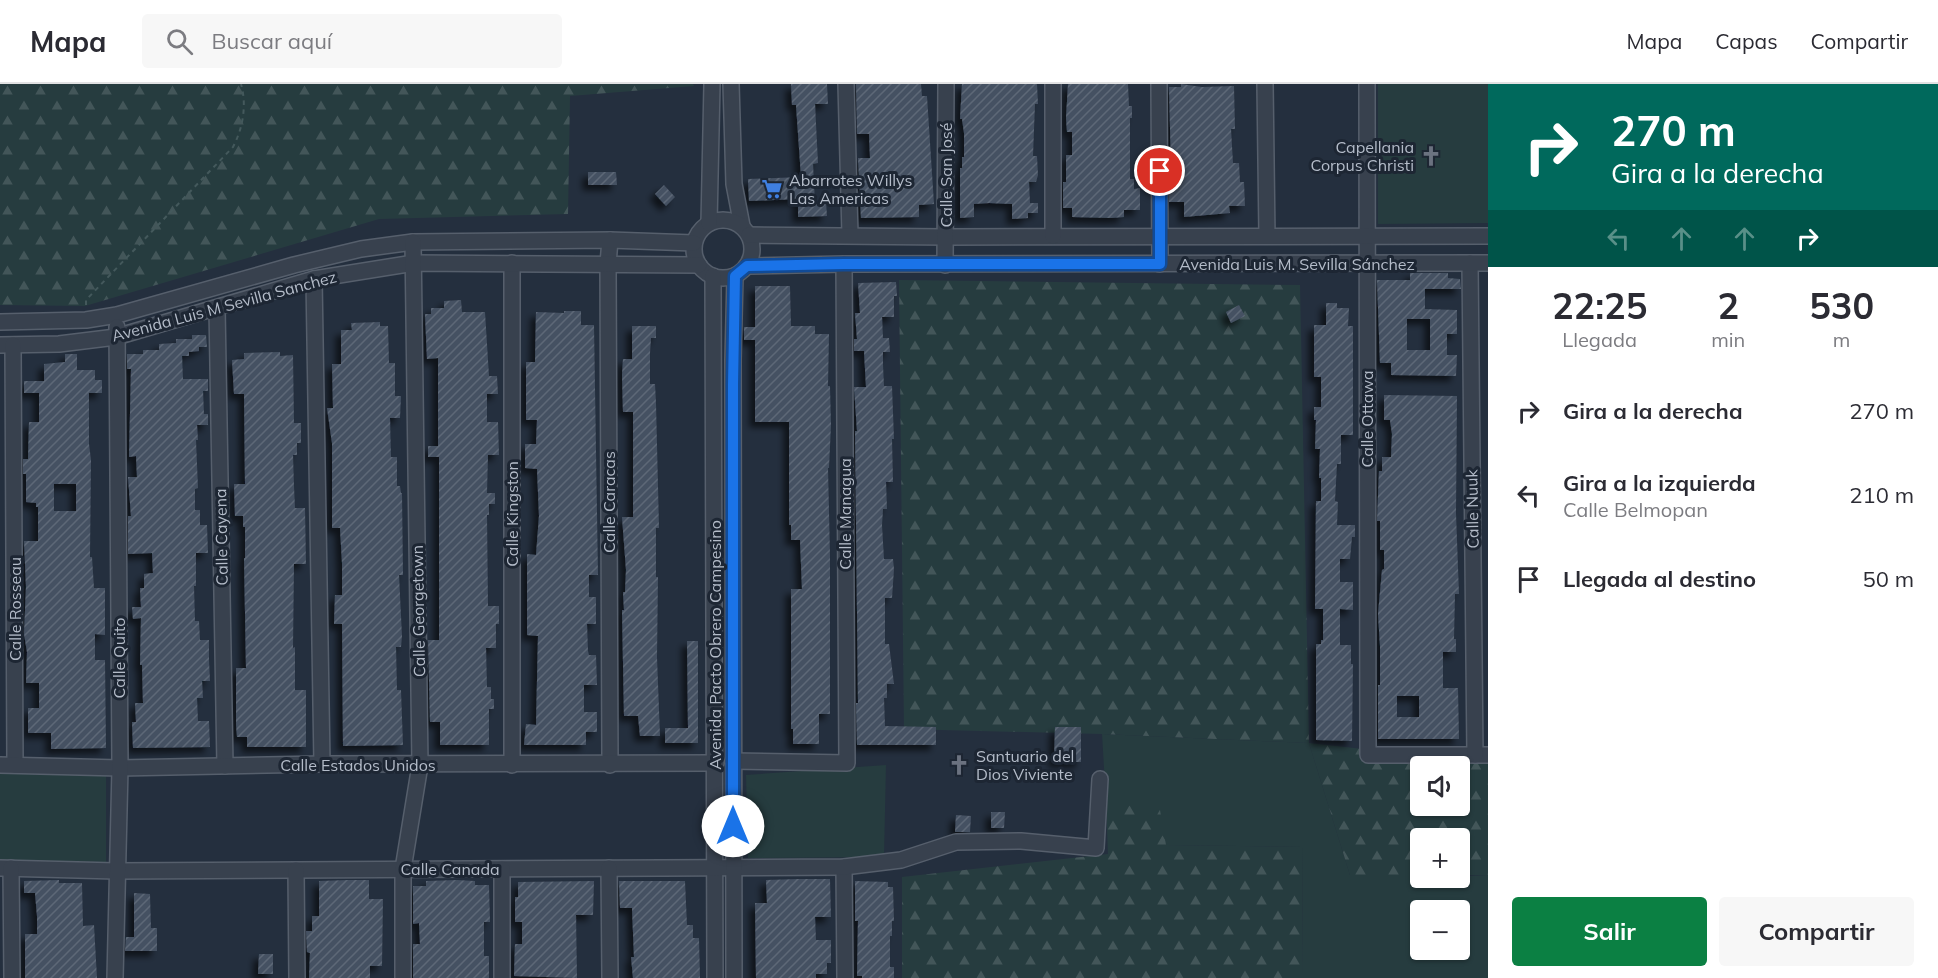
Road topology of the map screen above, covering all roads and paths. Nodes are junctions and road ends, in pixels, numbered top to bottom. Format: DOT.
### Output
graph roads {
  1 [pos="241,84"];
  2 [pos="712,84"];
  3 [pos="731,84"];
  4 [pos="846,84"];
  5 [pos="946,84"];
  6 [pos="1053,84"];
  7 [pos="1159,84"];
  8 [pos="1265,84"];
  9 [pos="1367,84"];
  10 [pos="732,149"];
  11 [pos="711,151"];
  12 [pos="709,223"];
  13 [pos="746,231"];
  14 [pos="850,235"];
  15 [pos="1053,236"];
  16 [pos="1267,236"];
  17 [pos="1366,236"];
  18 [pos="1488,236"];
  19 [pos="946,237"];
  20 [pos="1161,237"];
  21 [pos="610,240"];
  22 [pos="413,242"];
  23 [pos="694,243"];
  24 [pos="414,263"];
  25 [pos="512,263"];
  26 [pos="1470,263"];
  27 [pos="1488,263"];
  28 [pos="608,264"];
  29 [pos="844,264"];
  30 [pos="1160,264"];
  31 [pos="1366,264"];
  32 [pos="699,265"];
  33 [pos="945,265"];
  34 [pos="741,271"];
  35 [pos="713,276"];
  36 [pos="314,279"];
  37 [pos="217,308"];
  38 [pos="117,315"];
  39 [pos="86,320"];
  40 [pos="0,322"];
  41 [pos="117,338"];
  42 [pos="7,345"];
  43 [pos="1482,755"];
  44 [pos="733,761"];
  45 [pos="716,763"];
  46 [pos="322,764"];
  47 [pos="8,765"];
  48 [pos="420,765"];
  49 [pos="512,765"];
  50 [pos="610,765"];
  51 [pos="225,766"];
  52 [pos="120,768"];
  53 [pos="1100,779"];
  54 [pos="844,867"];
  55 [pos="6,868"];
  56 [pos="609,868"];
  57 [pos="715,868"];
  58 [pos="403,869"];
  59 [pos="501,869"];
  60 [pos="734,869"];
  61 [pos="296,870"];
  62 [pos="116,871"];
  63 [pos="12,978"];
  64 [pos="115,978"];
  65 [pos="297,978"];
  66 [pos="403,978"];
  67 [pos="502,978"];
  68 [pos="610,978"];
  69 [pos="715,978"];
  70 [pos="734,978"];
  71 [pos="845,978"];
  1 -- 39 [label="path"];
  2 -- 11 [label="street"];
  3 -- 10 [label="street"];
  4 -- 14 [label="street"];
  5 -- 19 [label="street, Calle San José"];
  6 -- 15 [label="street"];
  7 -- 20 [label="street"];
  8 -- 16 [label="street"];
  9 -- 17 [label="street, Calle Ottawa"];
  10 -- 11 [label="street"];
  10 -- 13 [label="street"];
  11 -- 12 [label="street"];
  12 -- 13 [label="street"];
  12 -- 23 [label="street"];
  13 -- 14 [label="street, Avenida Luis M. Sevilla Sánchez"];
  13 -- 34 [label="street"];
  14 -- 19 [label="street, Avenida Luis M. Sevilla Sánchez"];
  15 -- 19 [label="street, Avenida Luis M. Sevilla Sánchez"];
  15 -- 20 [label="street, Avenida Luis M. Sevilla Sánchez"];
  16 -- 17 [label="street, Avenida Luis M. Sevilla Sánchez"];
  16 -- 20 [label="street, Avenida Luis M. Sevilla Sánchez"];
  17 -- 18 [label="street, Avenida Luis M. Sevilla Sánchez"];
  17 -- 31 [label="street, Calle Ottawa"];
  19 -- 33 [label="street, Calle San José"];
  20 -- 30 [label="street"];
  21 -- 22 [label="street, Avenida Luis M Sevilla Sanchez"];
  21 -- 23 [label="street, Avenida Luis M Sevilla Sanchez"];
  21 -- 28 [label="street, Calle Caracas"];
  22 -- 24 [label="street, Calle Georgetown"];
  22 -- 38 [label="street, Avenida Luis M Sevilla Sanchez"];
  23 -- 32 [label="street"];
  24 -- 25 [label="street, Avenida Luis M Sevilla Sanchez"];
  24 -- 36 [label="street, Avenida Luis M Sevilla Sanchez"];
  24 -- 48 [label="street, Calle Georgetown"];
  25 -- 28 [label="street, Avenida Luis M Sevilla Sanchez"];
  25 -- 49 [label="street, Calle Kingston"];
  26 -- 27 [label="street, Avenida Luis M. Sevilla Sánchez"];
  26 -- 31 [label="street, Avenida Luis M. Sevilla Sánchez"];
  26 -- 43 [label="street, Calle Nuuk"];
  28 -- 32 [label="street, Avenida Luis M Sevilla Sanchez"];
  28 -- 50 [label="street, Calle Caracas"];
  29 -- 33 [label="street, Avenida Luis M. Sevilla Sánchez"];
  29 -- 34 [label="street, Avenida Luis M. Sevilla Sánchez"];
  29 -- 44 [label="street, Calle Managua"];
  30 -- 31 [label="street, Avenida Luis M. Sevilla Sánchez"];
  30 -- 33 [label="street, Avenida Luis M. Sevilla Sánchez"];
  31 -- 43 [label="street, Calle Ottawa"];
  32 -- 35 [label="street"];
  34 -- 35 [label="street"];
  34 -- 44 [label="street, Avenida Pacto Obrero Campesino"];
  35 -- 45 [label="street, Avenida Pacto Obrero Campesino"];
  36 -- 37 [label="street, Avenida Luis M Sevilla Sanchez"];
  36 -- 46 [label="street"];
  37 -- 41 [label="street, Avenida Luis M Sevilla Sanchez"];
  37 -- 51 [label="street, Calle Cayena"];
  38 -- 39 [label="street, Avenida Luis M Sevilla Sanchez"];
  38 -- 41 [label="street, Calle Quito"];
  39 -- 40 [label="street, Avenida Luis M Sevilla Sanchez"];
  41 -- 42 [label="street, Avenida Luis M Sevilla Sanchez"];
  41 -- 52 [label="street, Calle Quito"];
  42 -- 47 [label="street, Calle Rosseau"];
  44 -- 60 [label="street, Avenida Pacto Obrero Campesino"];
  45 -- 50 [label="street, Calle Estados Unidos"];
  45 -- 57 [label="street, Avenida Pacto Obrero Campesino"];
  46 -- 48 [label="street, Calle Estados Unidos"];
  46 -- 51 [label="street, Calle Estados Unidos"];
  47 -- 52 [label="street, Calle Estados Unidos"];
  48 -- 49 [label="street, Calle Estados Unidos"];
  48 -- 58 [label="street, Calle Georgetown"];
  49 -- 50 [label="street, Calle Estados Unidos"];
  51 -- 52 [label="street, Calle Estados Unidos"];
  52 -- 62 [label="street, Calle Quito"];
  53 -- 54 [label="street, Calle Canada"];
  54 -- 60 [label="street, Calle Canada"];
  54 -- 71 [label="street"];
  55 -- 62 [label="street, Calle Canada"];
  55 -- 63 [label="street"];
  56 -- 57 [label="street, Calle Canada"];
  56 -- 59 [label="street, Calle Canada"];
  56 -- 68 [label="street"];
  57 -- 60 [label="street, Calle Canada"];
  57 -- 69 [label="street, Avenida Pacto Obrero Campesino"];
  58 -- 59 [label="street, Calle Canada"];
  58 -- 61 [label="street, Calle Canada"];
  58 -- 66 [label="street, Calle Georgetown"];
  59 -- 67 [label="street"];
  60 -- 70 [label="street, Avenida Pacto Obrero Campesino"];
  61 -- 62 [label="street, Calle Canada"];
  61 -- 65 [label="street"];
  62 -- 64 [label="street, Calle Quito"];
}
